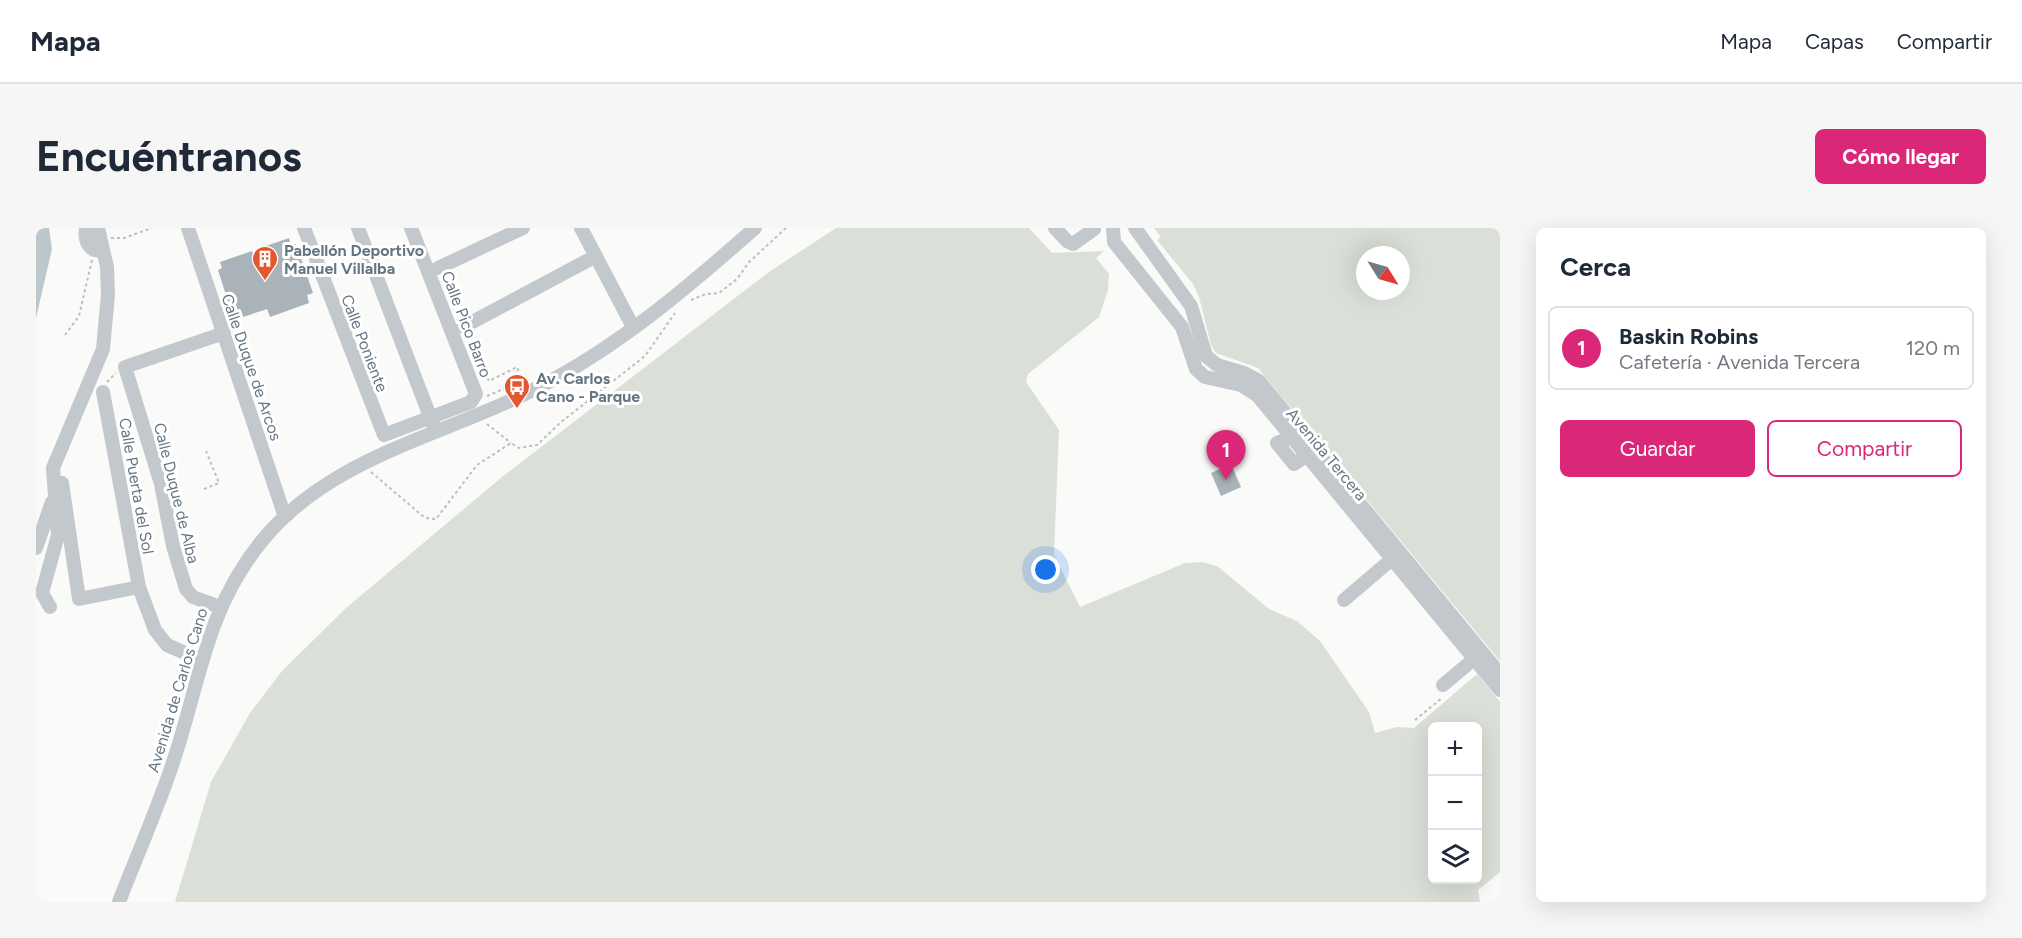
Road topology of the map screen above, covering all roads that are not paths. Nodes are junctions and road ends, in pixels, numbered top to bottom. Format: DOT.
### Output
graph roads {
  1 [pos="86,228"];
  2 [pos="98,228"];
  3 [pos="106,228"];
  4 [pos="188,228"];
  5 [pos="304,228"];
  6 [pos="358,228"];
  7 [pos="411,228"];
  8 [pos="523,228"];
  9 [pos="581,228"];
  10 [pos="755,228"];
  11 [pos="1055,228"];
  12 [pos="1135,228"];
  13 [pos="1094,229"];
  14 [pos="1115,230"];
  15 [pos="104,252"];
  16 [pos="596,256"];
  17 [pos="438,268"];
  18 [pos="463,327"];
  19 [pos="633,327"];
  20 [pos="224,333"];
  21 [pos="103,392"];
  22 [pos="475,399"];
  23 [pos="433,425"];
  24 [pos="384,435"];
  25 [pos="1296,435"];
  26 [pos="1311,453"];
  27 [pos="58,457"];
  28 [pos="55,496"];
  29 [pos="287,515"];
  30 [pos="36,548"];
  31 [pos="1392,559"];
  32 [pos="139,587"];
  33 [pos="1344,600"];
  34 [pos="50,607"];
  35 [pos="220,607"];
  36 [pos="1474,659"];
  37 [pos="201,660"];
  38 [pos="1500,674"];
  39 [pos="1443,685"];
  40 [pos="1500,690"];
  41 [pos="119,902"];
  1 -- 15 [label="street"];
  2 -- 15 [label="street"];
  3 -- 15 [label="street"];
  4 -- 20 [label="street, Calle Duque de Arcos"];
  5 -- 24 [label="street, Calle Poniente"];
  6 -- 23 [label="street"];
  7 -- 22 [label="street, Calle Pico Barro"];
  8 -- 17 [label="street"];
  9 -- 16 [label="street"];
  10 -- 19 [label="street, Avenida de Carlos Cano"];
  11 -- 13 [label="street"];
  12 -- 25 [label="street, Avenida Tercera"];
  13 -- 14 [label="street"];
  14 -- 25 [label="street, Avenida Tercera"];
  15 -- 27 [label="street"];
  16 -- 18 [label="street"];
  16 -- 19 [label="street"];
  19 -- 23 [label="street, Avenida de Carlos Cano"];
  20 -- 29 [label="street, Calle Duque de Arcos"];
  20 -- 35 [label="street, Calle Duque de Alba"];
  21 -- 32 [label="street, Calle Puerta del Sol"];
  22 -- 23 [label="street, Avenida de Carlos Cano"];
  23 -- 24 [label="street, Avenida de Carlos Cano"];
  23 -- 29 [label="street, Avenida de Carlos Cano"];
  25 -- 26 [label="street, Avenida Tercera"];
  25 -- 26 [label="street"];
  26 -- 31 [label="street, Avenida Tercera"];
  26 -- 38 [label="street, Avenida Tercera"];
  27 -- 28 [label="street"];
  27 -- 32 [label="street"];
  28 -- 30 [label="street"];
  28 -- 34 [label="street"];
  29 -- 35 [label="street, Avenida de Carlos Cano"];
  31 -- 33 [label="street"];
  31 -- 36 [label="street, Avenida Tercera"];
  32 -- 37 [label="street, Calle Puerta del Sol"];
  35 -- 37 [label="street, Avenida de Carlos Cano"];
  36 -- 39 [label="street"];
  36 -- 40 [label="street, Avenida Tercera"];
  37 -- 41 [label="street, Avenida de Carlos Cano"];
}
